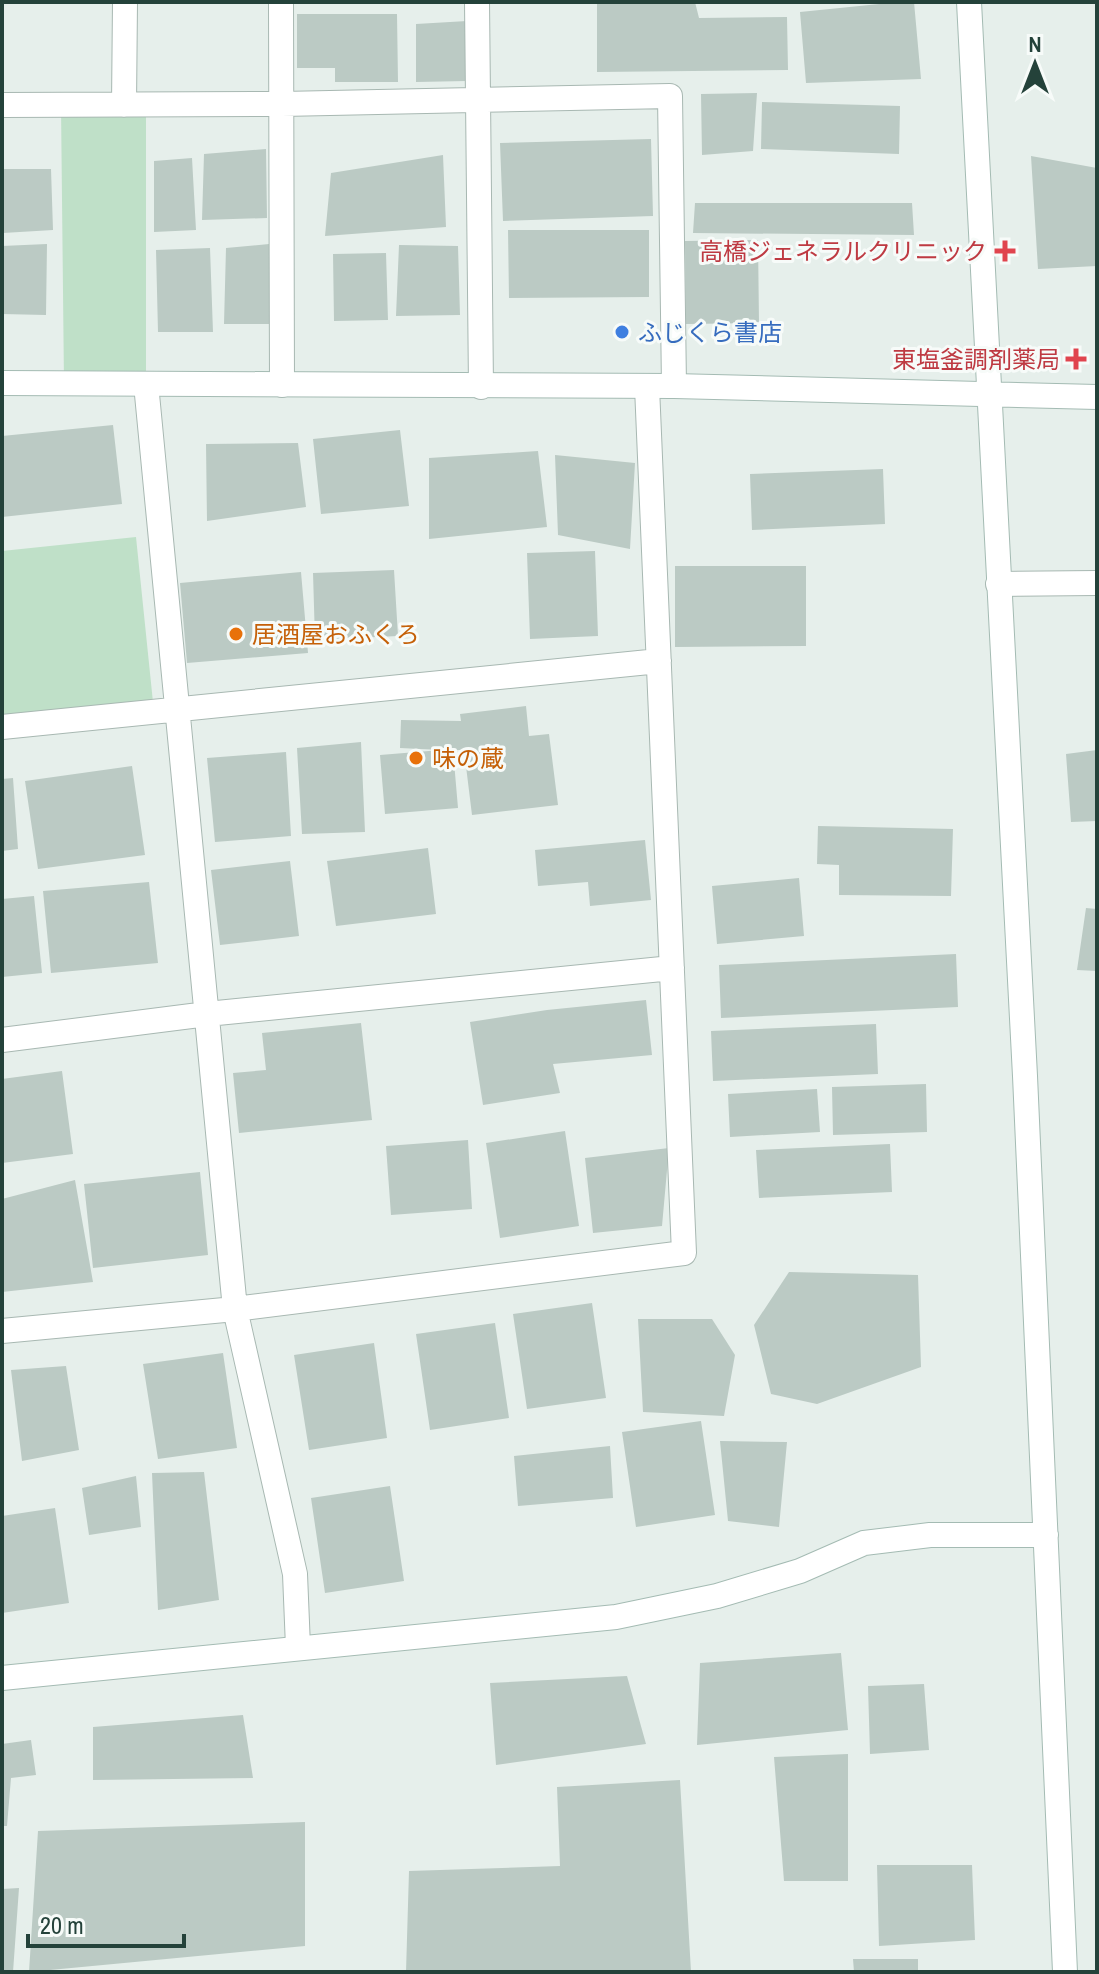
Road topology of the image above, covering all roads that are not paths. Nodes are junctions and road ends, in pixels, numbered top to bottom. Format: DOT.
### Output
graph roads {
  1 [pos="125,2"];
  2 [pos="281,2"];
  3 [pos="477,2"];
  4 [pos="969,2"];
  5 [pos="479,100"];
  6 [pos="282,104"];
  7 [pos="2,105"];
  8 [pos="124,105"];
  9 [pos="2,383"];
  10 [pos="146,384"];
  11 [pos="282,385"];
  12 [pos="674,386"];
  13 [pos="481,387"];
  14 [pos="647,387"];
  15 [pos="989,395"];
  16 [pos="1097,397"];
  17 [pos="1097,583"];
  18 [pos="998,584"];
  19 [pos="659,661"];
  20 [pos="178,709"];
  21 [pos="2,727"];
  22 [pos="672,968"];
  23 [pos="207,1014"];
  24 [pos="2,1040"];
  25 [pos="235,1309"];
  26 [pos="2,1331"];
  27 [pos="1046,1535"];
  28 [pos="298,1647"];
  29 [pos="2,1678"];
  30 [pos="1065,1972"];
  1 -- 8 [label="street"];
  2 -- 6 [label="street"];
  3 -- 5 [label="street"];
  4 -- 15 [label="street"];
  5 -- 6 [label="street"];
  5 -- 12 [label="street"];
  5 -- 13 [label="street"];
  6 -- 8 [label="street"];
  6 -- 11 [label="street"];
  7 -- 8 [label="street"];
  9 -- 10 [label="street"];
  10 -- 11 [label="street"];
  10 -- 20 [label="street"];
  11 -- 13 [label="street"];
  12 -- 14 [label="street"];
  12 -- 15 [label="street"];
  13 -- 14 [label="street"];
  14 -- 19 [label="street"];
  15 -- 16 [label="street"];
  15 -- 18 [label="street"];
  17 -- 18 [label="street"];
  18 -- 27 [label="street"];
  19 -- 20 [label="street"];
  19 -- 22 [label="street"];
  20 -- 21 [label="street"];
  20 -- 23 [label="street"];
  22 -- 23 [label="street"];
  22 -- 25 [label="street"];
  23 -- 24 [label="street"];
  23 -- 25 [label="street"];
  25 -- 26 [label="street"];
  25 -- 28 [label="street"];
  27 -- 28 [label="street"];
  27 -- 30 [label="street"];
  28 -- 29 [label="street"];
}
